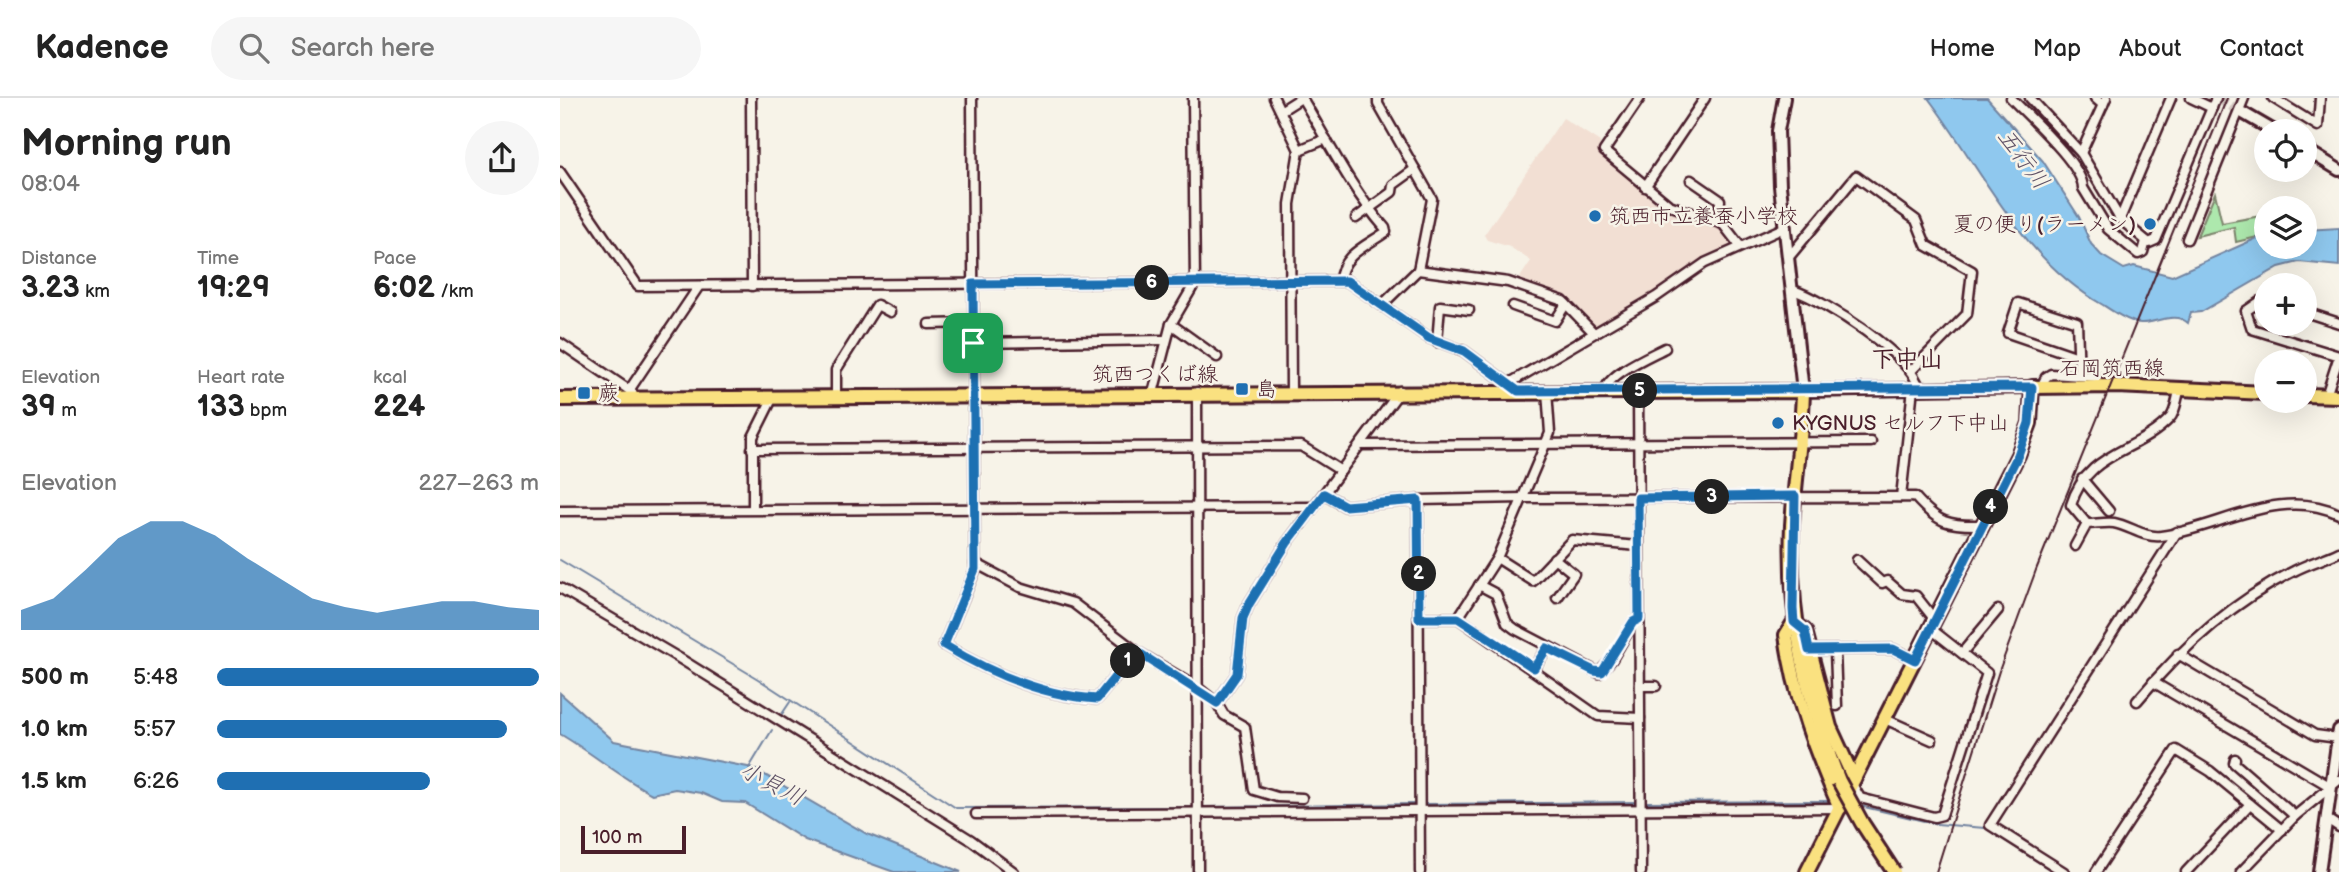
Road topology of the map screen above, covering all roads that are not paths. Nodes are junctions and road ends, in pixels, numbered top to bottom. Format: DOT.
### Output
graph roads {
  1 [pos="751,98"];
  2 [pos="972,98"];
  3 [pos="1194,98"];
  4 [pos="1274,98"];
  5 [pos="1302,98"];
  6 [pos="1378,98"];
  7 [pos="1640,98"];
  8 [pos="1705,98"];
  9 [pos="1784,98"];
  10 [pos="2011,98"];
  11 [pos="2030,98"];
  12 [pos="2095,98"];
  13 [pos="2171,98"];
  14 [pos="2191,98"];
  15 [pos="2216,98"];
  16 [pos="2244,98"];
  17 [pos="2273,98"];
  18 [pos="2320,98"];
  19 [pos="2105,102"];
  20 [pos="2212,108"];
  21 [pos="1282,110"];
  22 [pos="2243,113"];
  23 [pos="2254,119"];
  24 [pos="1326,139"];
  25 [pos="1299,150"];
  26 [pos="2082,156"];
  27 [pos="2317,156"];
  28 [pos="2074,165"];
  29 [pos="1415,169"];
  30 [pos="2339,170"];
  31 [pos="560,172"];
  32 [pos="1691,180"];
  33 [pos="568,181"];
  34 [pos="1645,187"];
  35 [pos="560,188"];
  36 [pos="1368,209"];
  37 [pos="1356,218"];
  38 [pos="2120,219"];
  39 [pos="1718,222"];
  40 [pos="1786,227"];
  41 [pos="2187,239"];
  42 [pos="2146,241"];
  43 [pos="1740,246"];
  44 [pos="1789,257"];
  45 [pos="1418,270"];
  46 [pos="1340,281"];
  47 [pos="1290,282"];
  48 [pos="1195,283"];
  49 [pos="973,284"];
  50 [pos="752,285"];
  51 [pos="699,286"];
  52 [pos="1793,290"];
  53 [pos="1566,304"];
  54 [pos="1382,305"];
  55 [pos="1513,306"];
  56 [pos="2254,306"];
  57 [pos="1468,310"];
  58 [pos="890,312"];
  59 [pos="2317,316"];
  60 [pos="973,323"];
  61 [pos="2339,323"];
  62 [pos="929,324"];
  63 [pos="1171,324"];
  64 [pos="2254,330"];
  65 [pos="1594,333"];
  66 [pos="2275,336"];
  67 [pos="1166,340"];
  68 [pos="1437,342"];
  69 [pos="560,343"];
  70 [pos="973,343"];
  71 [pos="1665,348"];
  72 [pos="2339,356"];
  73 [pos="1217,357"];
  74 [pos="2078,357"];
  75 [pos="1911,371"];
  76 [pos="2079,376"];
  77 [pos="2098,377"];
  78 [pos="1513,387"];
  79 [pos="2037,387"];
  80 [pos="1916,388"];
  81 [pos="2180,388"];
  82 [pos="1399,391"];
  83 [pos="1547,391"];
  84 [pos="1605,391"];
  85 [pos="1638,391"];
  86 [pos="1803,391"];
  87 [pos="1197,392"];
  88 [pos="2254,392"];
  89 [pos="633,393"];
  90 [pos="1153,393"];
  91 [pos="1291,393"];
  92 [pos="974,395"];
  93 [pos="836,396"];
  94 [pos="2333,396"];
  95 [pos="773,397"];
  96 [pos="560,399"];
  97 [pos="1871,442"];
  98 [pos="1800,443"];
  99 [pos="1546,444"];
  100 [pos="1637,444"];
  101 [pos="1361,445"];
  102 [pos="1197,448"];
  103 [pos="752,449"];
  104 [pos="974,450"];
  105 [pos="1341,471"];
  106 [pos="2082,479"];
  107 [pos="1324,494"];
  108 [pos="1795,496"];
  109 [pos="1901,497"];
  110 [pos="1524,498"];
  111 [pos="1638,498"];
  112 [pos="1418,500"];
  113 [pos="1196,506"];
  114 [pos="1314,507"];
  115 [pos="753,509"];
  116 [pos="974,509"];
  117 [pos="560,511"];
  118 [pos="2109,511"];
  119 [pos="2339,514"];
  120 [pos="2087,524"];
  121 [pos="1982,526"];
  122 [pos="2177,532"];
  123 [pos="1638,546"];
  124 [pos="2076,546"];
  125 [pos="2339,552"];
  126 [pos="1497,558"];
  127 [pos="1554,558"];
  128 [pos="1857,559"];
  129 [pos="975,563"];
  130 [pos="1479,585"];
  131 [pos="560,588"];
  132 [pos="1557,598"];
  133 [pos="1998,611"];
  134 [pos="1419,618"];
  135 [pos="1458,618"];
  136 [pos="1639,619"];
  137 [pos="1794,622"];
  138 [pos="1933,625"];
  139 [pos="1547,648"];
  140 [pos="1809,650"];
  141 [pos="1835,650"];
  142 [pos="1136,651"];
  143 [pos="1962,653"];
  144 [pos="2178,654"];
  145 [pos="1915,660"];
  146 [pos="1534,668"];
  147 [pos="2152,682"];
  148 [pos="1640,686"];
  149 [pos="1656,686"];
  150 [pos="1197,687"];
  151 [pos="2137,701"];
  152 [pos="1217,703"];
  153 [pos="1837,706"];
  154 [pos="1640,719"];
  155 [pos="1885,719"];
  156 [pos="2338,734"];
  157 [pos="1932,740"];
  158 [pos="2235,759"];
  159 [pos="1848,781"];
  160 [pos="2335,788"];
  161 [pos="1303,798"];
  162 [pos="1641,804"];
  163 [pos="2250,804"];
  164 [pos="1420,807"];
  165 [pos="1840,808"];
  166 [pos="1198,809"];
  167 [pos="976,814"];
  168 [pos="2295,816"];
  169 [pos="2327,819"];
  170 [pos="2339,827"];
  171 [pos="2282,830"];
  172 [pos="1014,872"];
  173 [pos="1198,872"];
  174 [pos="1420,872"];
  175 [pos="1641,872"];
  176 [pos="1807,872"];
  177 [pos="1894,872"];
  178 [pos="2064,872"];
  179 [pos="2096,872"];
  180 [pos="2186,872"];
  181 [pos="2241,872"];
  182 [pos="2319,872"];
  1 -- 50 [label="street"];
  2 -- 49 [label="street"];
  3 -- 48 [label="street"];
  4 -- 21 [label="street"];
  5 -- 21 [label="street"];
  5 -- 24 [label="street"];
  6 -- 29 [label="street"];
  7 -- 34 [label="street"];
  8 -- 34 [label="street"];
  9 -- 40 [label="street"];
  10 -- 28 [label="street"];
  11 -- 26 [label="street"];
  12 -- 19 [label="street"];
  13 -- 38 [label="street"];
  14 -- 20 [label="street"];
  15 -- 20 [label="street"];
  16 -- 41 [label="street"];
  17 -- 18 [label="street"];
  19 -- 26 [label="street"];
  20 -- 42 [label="street"];
  21 -- 25 [label="street"];
  22 -- 23 [label="street"];
  24 -- 25 [label="street"];
  24 -- 36 [label="street"];
  25 -- 47 [label="street"];
  26 -- 28 [label="street"];
  26 -- 38 [label="street"];
  27 -- 30 [label="street"];
  28 -- 42 [label="street"];
  29 -- 36 [label="street"];
  29 -- 45 [label="street"];
  31 -- 33 [label="street"];
  32 -- 39 [label="street"];
  33 -- 35 [label="street"];
  33 -- 51 [label="street"];
  34 -- 39 [label="street"];
  36 -- 37 [label="street"];
  36 -- 46 [label="street"];
  38 -- 42 [label="street"];
  39 -- 43 [label="street"];
  40 -- 43 [label="street"];
  40 -- 44 [label="street"];
  43 -- 65 [label="street"];
  44 -- 52 [label="street"];
  44 -- 75 [label="street"];
  45 -- 53 [label="street"];
  45 -- 54 [label="street"];
  46 -- 47 [label="street"];
  46 -- 54 [label="street"];
  47 -- 48 [label="street"];
  47 -- 91 [label="street"];
  48 -- 49 [label="street"];
  48 -- 63 [label="street"];
  49 -- 50 [label="street"];
  49 -- 60 [label="street"];
  50 -- 51 [label="street"];
  51 -- 89 [label="street"];
  52 -- 75 [label="street"];
  52 -- 86 [label="street"];
  53 -- 55 [label="street"];
  53 -- 65 [label="street"];
  54 -- 68 [label="street"];
  56 -- 64 [label="street"];
  57 -- 68 [label="street"];
  58 -- 93 [label="street"];
  59 -- 61 [label="street"];
  60 -- 62 [label="street"];
  60 -- 70 [label="street"];
  63 -- 67 [label="street"];
  63 -- 73 [label="street"];
  65 -- 78 [label="street"];
  66 -- 72 [label="street"];
  67 -- 70 [label="street"];
  67 -- 90 [label="street"];
  68 -- 78 [label="street"];
  69 -- 89 [label="street"];
  70 -- 92 [label="street"];
  71 -- 84 [label="street"];
  72 -- 94 [label="street"];
  74 -- 74 [label="street"];
  74 -- 76 [label="street"];
  75 -- 80 [label="street"];
  76 -- 77 [label="street"];
  76 -- 79 [label="street"];
  78 -- 82 [label="main road, 筑西つくば線"];
  78 -- 83 [label="main road, 筑西つくば線"];
  79 -- 80 [label="street"];
  79 -- 81 [label="main road, 石岡筑西線"];
  79 -- 121 [label="main road, 石岡筑西線"];
  80 -- 86 [label="street"];
  80 -- 109 [label="street"];
  81 -- 88 [label="main road, 石岡筑西線"];
  81 -- 106 [label="street"];
  82 -- 91 [label="main road, 筑西つくば線"];
  82 -- 101 [label="street"];
  83 -- 84 [label="main road, 筑西つくば線"];
  83 -- 99 [label="street"];
  84 -- 85 [label="main road, 筑西つくば線"];
  85 -- 86 [label="main road, 筑西つくば線"];
  85 -- 100 [label="street"];
  86 -- 98 [label="main road"];
  87 -- 90 [label="main road, 筑西つくば線"];
  87 -- 91 [label="main road, 筑西つくば線"];
  87 -- 102 [label="street"];
  89 -- 95 [label="main road, 筑西つくば線"];
  89 -- 96 [label="main road, 筑西つくば線"];
  90 -- 92 [label="main road, 筑西つくば線"];
  92 -- 93 [label="main road, 筑西つくば線"];
  92 -- 104 [label="street"];
  93 -- 95 [label="main road, 筑西つくば線"];
  95 -- 103 [label="street"];
  97 -- 98 [label="street"];
  98 -- 100 [label="street"];
  98 -- 108 [label="main road"];
  99 -- 100 [label="street"];
  99 -- 101 [label="street"];
  99 -- 110 [label="street"];
  100 -- 111 [label="street"];
  101 -- 105 [label="street"];
  102 -- 104 [label="street"];
  102 -- 105 [label="street"];
  102 -- 113 [label="street"];
  103 -- 104 [label="street"];
  103 -- 115 [label="street"];
  104 -- 116 [label="street"];
  105 -- 107 [label="street"];
  106 -- 118 [label="street"];
  106 -- 120 [label="street"];
  107 -- 112 [label="street"];
  107 -- 114 [label="street"];
  108 -- 109 [label="street"];
  108 -- 111 [label="street"];
  108 -- 137 [label="main road"];
  109 -- 121 [label="street"];
  110 -- 111 [label="street"];
  110 -- 112 [label="street"];
  110 -- 126 [label="street"];
  111 -- 123 [label="street"];
  112 -- 134 [label="street"];
  113 -- 114 [label="street"];
  113 -- 116 [label="street"];
  113 -- 150 [label="street"];
  114 -- 152 [label="street"];
  115 -- 116 [label="street"];
  115 -- 117 [label="street"];
  116 -- 129 [label="street"];
  119 -- 122 [label="street"];
  120 -- 122 [label="street"];
  120 -- 124 [label="street"];
  121 -- 138 [label="main road, 石岡筑西線"];
  122 -- 178 [label="street"];
  123 -- 127 [label="street"];
  123 -- 136 [label="street"];
  125 -- 144 [label="street"];
  126 -- 127 [label="street"];
  126 -- 130 [label="street"];
  127 -- 132 [label="street"];
  128 -- 138 [label="street"];
  129 -- 142 [label="street"];
  129 -- 142 [label="street"];
  130 -- 135 [label="street"];
  130 -- 139 [label="street"];
  131 -- 172 [label="street"];
  133 -- 143 [label="street"];
  134 -- 135 [label="street"];
  134 -- 164 [label="street"];
  135 -- 146 [label="street"];
  136 -- 139 [label="street"];
  136 -- 148 [label="street"];
  137 -- 140 [label="main road"];
  137 -- 159 [label="main road"];
  137 -- 165 [label="main road"];
  138 -- 143 [label="street"];
  138 -- 145 [label="main road, 石岡筑西線"];
  139 -- 146 [label="street"];
  140 -- 141 [label="street"];
  140 -- 159 [label="main road"];
  141 -- 145 [label="street"];
  141 -- 153 [label="street"];
  142 -- 150 [label="street"];
  143 -- 159 [label="street"];
  144 -- 147 [label="street"];
  144 -- 156 [label="street"];
  145 -- 155 [label="main road, 石岡筑西線"];
  146 -- 154 [label="street"];
  147 -- 151 [label="street"];
  147 -- 160 [label="street"];
  148 -- 149 [label="street"];
  148 -- 154 [label="street"];
  150 -- 152 [label="street"];
  150 -- 166 [label="street"];
  152 -- 161 [label="street"];
  154 -- 162 [label="street"];
  155 -- 157 [label="street"];
  155 -- 159 [label="main road, 石岡筑西線"];
  156 -- 160 [label="street"];
  158 -- 168 [label="street"];
  159 -- 165 [label="main road, 石岡筑西線"];
  159 -- 177 [label="main road, bridge"];
  160 -- 168 [label="street"];
  160 -- 169 [label="street"];
  162 -- 164 [label="street"];
  162 -- 165 [label="street"];
  162 -- 175 [label="street"];
  163 -- 171 [label="street"];
  163 -- 179 [label="street"];
  163 -- 180 [label="street"];
  164 -- 166 [label="street"];
  164 -- 174 [label="street"];
  165 -- 176 [label="main road, 石岡筑西線"];
  166 -- 167 [label="street"];
  166 -- 173 [label="street"];
  168 -- 171 [label="street"];
  169 -- 170 [label="street"];
  169 -- 182 [label="street"];
  171 -- 181 [label="street"];
}
